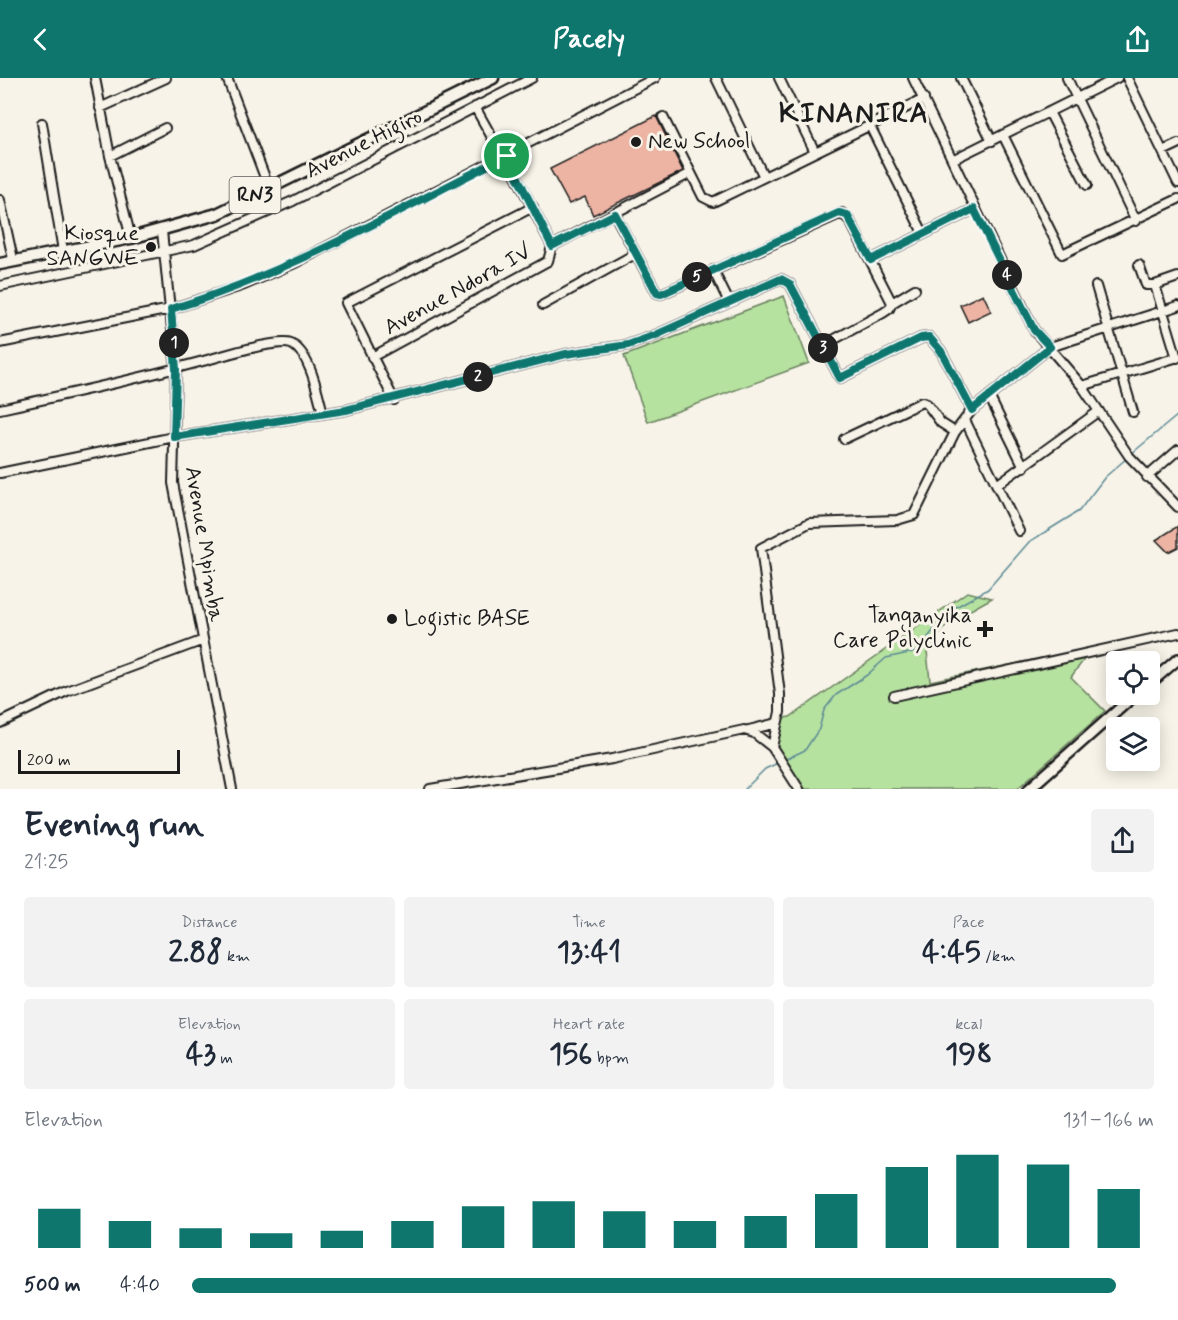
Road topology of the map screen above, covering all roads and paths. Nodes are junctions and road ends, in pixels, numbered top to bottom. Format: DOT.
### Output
graph roads {
  1 [pos="95,78"];
  2 [pos="166,78"];
  3 [pos="227,78"];
  4 [pos="492,78"];
  5 [pos="532,78"];
  6 [pos="655,78"];
  7 [pos="716,78"];
  8 [pos="779,78"];
  9 [pos="913,78"];
  10 [pos="960,78"];
  11 [pos="1067,78"];
  12 [pos="1117,78"];
  13 [pos="1127,78"];
  14 [pos="1076,98"];
  15 [pos="924,99"];
  16 [pos="476,107"];
  17 [pos="100,108"];
  18 [pos="1049,112"];
  19 [pos="663,117"];
  20 [pos="42,123"];
  21 [pos="870,126"];
  22 [pos="165,129"];
  23 [pos="1003,135"];
  24 [pos="992,141"];
  25 [pos="1178,144"];
  26 [pos="1163,151"];
  27 [pos="815,152"];
  28 [pos="110,156"];
  29 [pos="505,157"];
  30 [pos="954,159"];
  31 [pos="691,173"];
  32 [pos="764,177"];
  33 [pos="1178,183"];
  34 [pos="1087,185"];
  35 [pos="269,188"];
  36 [pos="1178,199"];
  37 [pos="0,200"];
  38 [pos="532,207"];
  39 [pos="974,209"];
  40 [pos="615,214"];
  41 [pos="1136,220"];
  42 [pos="162,231"];
  43 [pos="923,233"];
  44 [pos="131,238"];
  45 [pos="552,246"];
  46 [pos="63,251"];
  47 [pos="165,252"];
  48 [pos="635,254"];
  49 [pos="13,259"];
  50 [pos="871,260"];
  51 [pos="0,264"];
  52 [pos="1139,265"];
  53 [pos="712,270"];
  54 [pos="1178,277"];
  55 [pos="1155,285"];
  56 [pos="0,286"];
  57 [pos="1096,286"];
  58 [pos="915,289"];
  59 [pos="729,302"];
  60 [pos="892,303"];
  61 [pos="543,305"];
  62 [pos="1178,306"];
  63 [pos="171,309"];
  64 [pos="1163,311"];
  65 [pos="1108,328"];
  66 [pos="0,343"];
  67 [pos="1050,347"];
  68 [pos="823,348"];
  69 [pos="372,357"];
  70 [pos="1177,358"];
  71 [pos="176,369"];
  72 [pos="1123,375"];
  73 [pos="1082,386"];
  74 [pos="989,396"];
  75 [pos="394,400"];
  76 [pos="0,409"];
  77 [pos="972,410"];
  78 [pos="1099,411"];
  79 [pos="1133,412"];
  80 [pos="323,413"];
  81 [pos="965,420"];
  82 [pos="955,432"];
  83 [pos="174,437"];
  84 [pos="844,439"];
  85 [pos="1178,450"];
  86 [pos="1024,467"];
  87 [pos="0,473"];
  88 [pos="1147,477"];
  89 [pos="998,484"];
  90 [pos="1178,507"];
  91 [pos="1019,531"];
  92 [pos="1178,633"];
  93 [pos="201,641"];
  94 [pos="1178,659"];
  95 [pos="1160,675"];
  96 [pos="894,696"];
  97 [pos="1124,705"];
  98 [pos="0,723"];
  99 [pos="777,723"];
  100 [pos="749,730"];
  101 [pos="772,747"];
  102 [pos="232,789"];
  103 [pos="430,789"];
  104 [pos="799,789"];
  105 [pos="1029,789"];
  1 -- 17 [label="street"];
  2 -- 17 [label="street"];
  3 -- 35 [label="street"];
  4 -- 35 [label="highway, RN3"];
  5 -- 16 [label="street, Avenue Higiro"];
  6 -- 29 [label="street"];
  7 -- 32 [label="street"];
  8 -- 27 [label="street"];
  9 -- 15 [label="street"];
  10 -- 24 [label="street"];
  11 -- 14 [label="street"];
  12 -- 14 [label="street"];
  13 -- 26 [label="street"];
  14 -- 18 [label="street"];
  14 -- 41 [label="street"];
  15 -- 21 [label="street"];
  15 -- 30 [label="street"];
  16 -- 29 [label="street"];
  16 -- 47 [label="street, Avenue Higiro"];
  17 -- 28 [label="street"];
  18 -- 23 [label="street"];
  18 -- 34 [label="street"];
  19 -- 31 [label="street"];
  20 -- 46 [label="street"];
  21 -- 27 [label="street"];
  21 -- 43 [label="street"];
  22 -- 28 [label="street"];
  23 -- 24 [label="street"];
  23 -- 41 [label="street"];
  24 -- 30 [label="street"];
  25 -- 26 [label="street"];
  26 -- 33 [label="street"];
  27 -- 32 [label="street"];
  28 -- 44 [label="street"];
  29 -- 38 [label="street"];
  29 -- 63 [label="street"];
  30 -- 39 [label="street"];
  31 -- 32 [label="street"];
  31 -- 40 [label="street"];
  35 -- 42 [label="highway, RN3"];
  36 -- 41 [label="street"];
  37 -- 49 [label="street"];
  38 -- 45 [label="street"];
  38 -- 69 [label="street"];
  39 -- 43 [label="street"];
  39 -- 67 [label="street"];
  40 -- 45 [label="street"];
  40 -- 48 [label="street"];
  42 -- 44 [label="highway, RN3"];
  42 -- 47 [label="street, Avenue Mpimba"];
  43 -- 50 [label="street"];
  44 -- 46 [label="highway, RN3"];
  45 -- 69 [label="street, Avenue Ndora IV"];
  46 -- 49 [label="highway, RN3"];
  47 -- 56 [label="street, Avenue Higiro"];
  47 -- 63 [label="street, Avenue Mpimba"];
  48 -- 53 [label="street"];
  48 -- 61 [label="street"];
  49 -- 51 [label="highway, RN3"];
  50 -- 53 [label="street"];
  50 -- 60 [label="street"];
  52 -- 55 [label="street"];
  53 -- 59 [label="street"];
  54 -- 55 [label="street"];
  55 -- 64 [label="street"];
  57 -- 65 [label="street"];
  58 -- 60 [label="street"];
  59 -- 68 [label="street"];
  59 -- 75 [label="street"];
  60 -- 68 [label="street"];
  62 -- 64 [label="street"];
  63 -- 66 [label="street"];
  63 -- 71 [label="street, Avenue Mpimba"];
  64 -- 65 [label="street"];
  64 -- 70 [label="street"];
  65 -- 67 [label="street"];
  65 -- 72 [label="street"];
  67 -- 73 [label="street"];
  67 -- 74 [label="street"];
  68 -- 77 [label="street"];
  69 -- 75 [label="street"];
  70 -- 72 [label="street"];
  71 -- 76 [label="street"];
  71 -- 80 [label="street"];
  71 -- 83 [label="street, Avenue Mpimba"];
  72 -- 73 [label="street"];
  72 -- 79 [label="street"];
  73 -- 78 [label="street"];
  74 -- 77 [label="street"];
  74 -- 86 [label="street"];
  75 -- 80 [label="street"];
  77 -- 81 [label="street"];
  78 -- 86 [label="street"];
  78 -- 88 [label="street"];
  80 -- 83 [label="street"];
  81 -- 82 [label="street"];
  81 -- 89 [label="street"];
  82 -- 84 [label="street"];
  82 -- 99 [label="street"];
  83 -- 87 [label="street"];
  83 -- 93 [label="street, Avenue Mpimba"];
  85 -- 88 [label="street"];
  86 -- 89 [label="street"];
  88 -- 90 [label="street"];
  89 -- 91 [label="street"];
  92 -- 96 [label="street"];
  93 -- 98 [label="street"];
  93 -- 102 [label="street, Avenue Mpimba"];
  94 -- 95 [label="main road"];
  97 -- 105 [label="main road"];
  99 -- 100 [label="street"];
  99 -- 101 [label="street"];
  100 -- 101 [label="street"];
  100 -- 103 [label="street"];
  101 -- 104 [label="street"];
}
